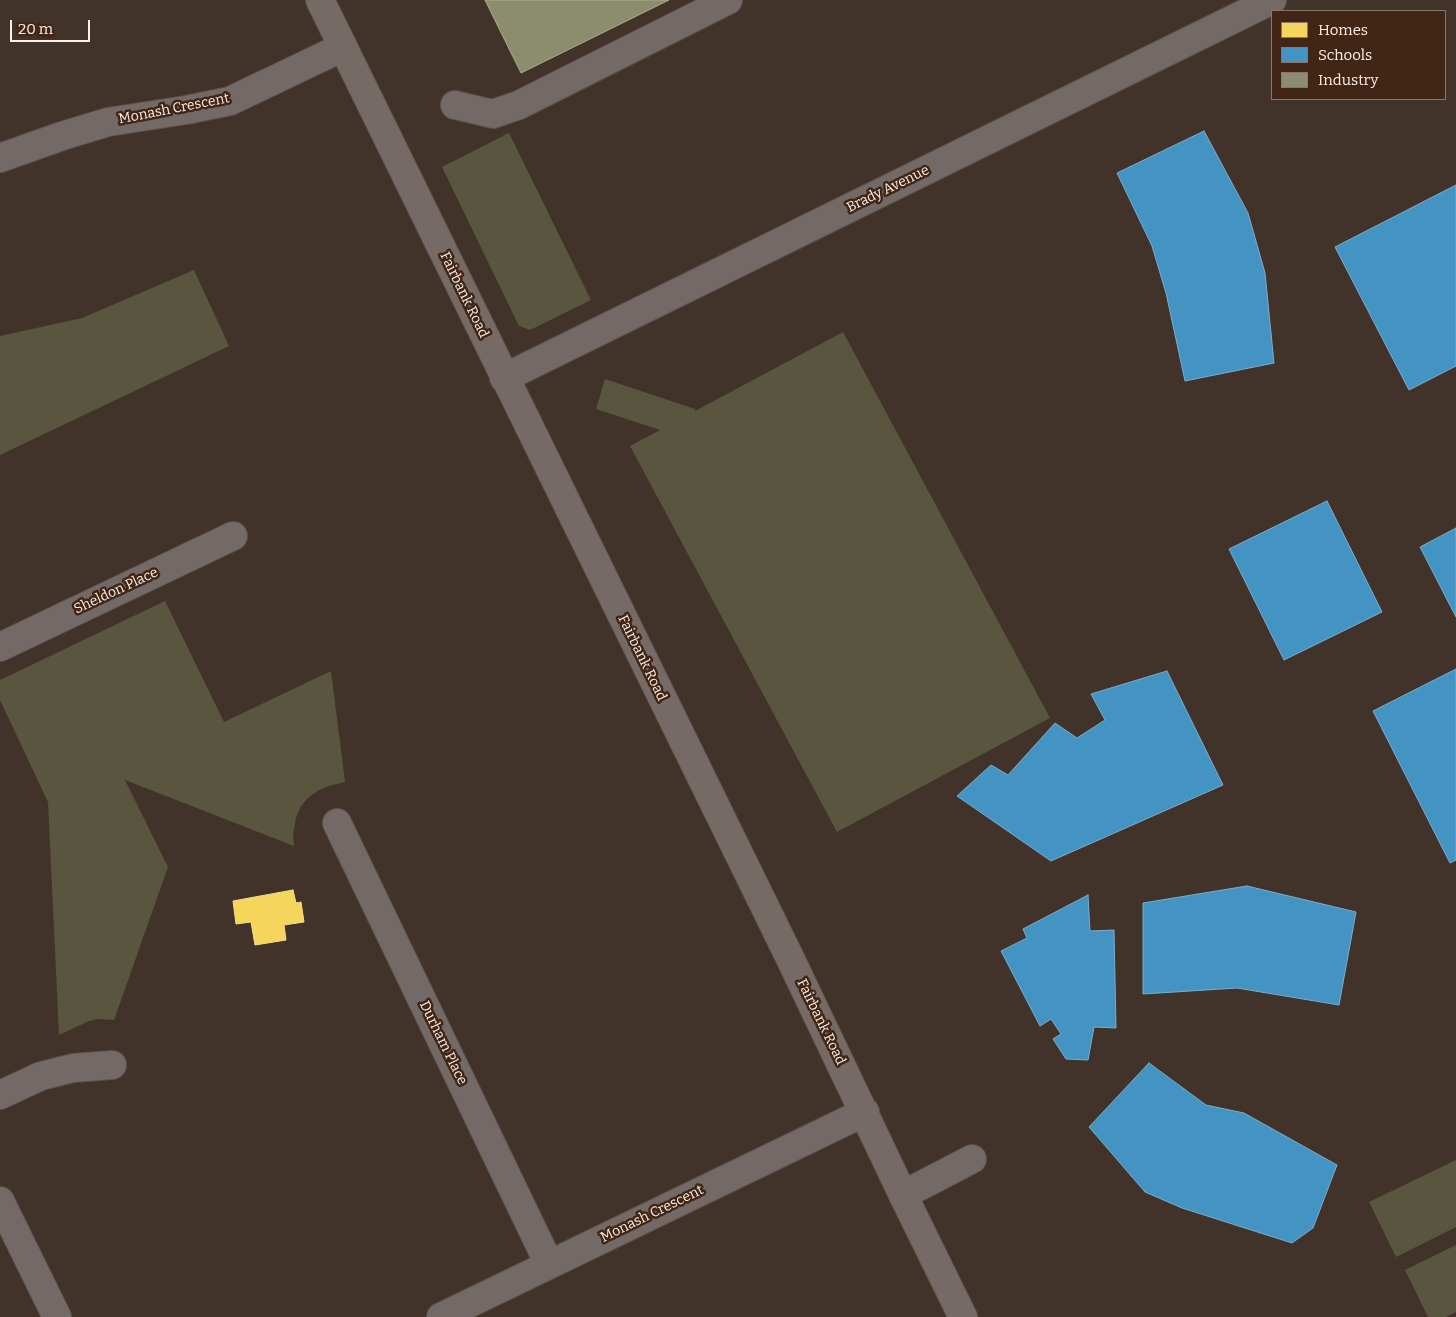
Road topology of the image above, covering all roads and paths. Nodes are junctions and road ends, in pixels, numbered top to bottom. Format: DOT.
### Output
graph roads {
  1 [pos="320,0"];
  2 [pos="728,0"];
  3 [pos="1272,0"];
  4 [pos="343,47"];
  5 [pos="455,105"];
  6 [pos="0,158"];
  7 [pos="504,378"];
  8 [pos="233,536"];
  9 [pos="0,647"];
  10 [pos="337,823"];
  11 [pos="112,1065"];
  12 [pos="0,1095"];
  13 [pos="865,1112"];
  14 [pos="972,1158"];
  15 [pos="903,1195"];
  16 [pos="0,1201"];
  17 [pos="549,1264"];
  18 [pos="57,1317"];
  19 [pos="441,1317"];
  20 [pos="963,1317"];
  1 -- 4 [label="main road, Fairbank Road"];
  2 -- 5 [label="street"];
  3 -- 7 [label="street, Brady Avenue"];
  4 -- 6 [label="street, Monash Crescent"];
  4 -- 7 [label="main road, Fairbank Road"];
  7 -- 13 [label="main road, Fairbank Road"];
  8 -- 9 [label="street, Sheldon Place"];
  10 -- 17 [label="street, Durham Place"];
  11 -- 12 [label="street"];
  13 -- 15 [label="main road, Fairbank Road"];
  13 -- 17 [label="street, Monash Crescent"];
  14 -- 15 [label="street"];
  15 -- 20 [label="main road, Fairbank Road"];
  16 -- 18 [label="street"];
  17 -- 19 [label="street, Monash Crescent"];
}
